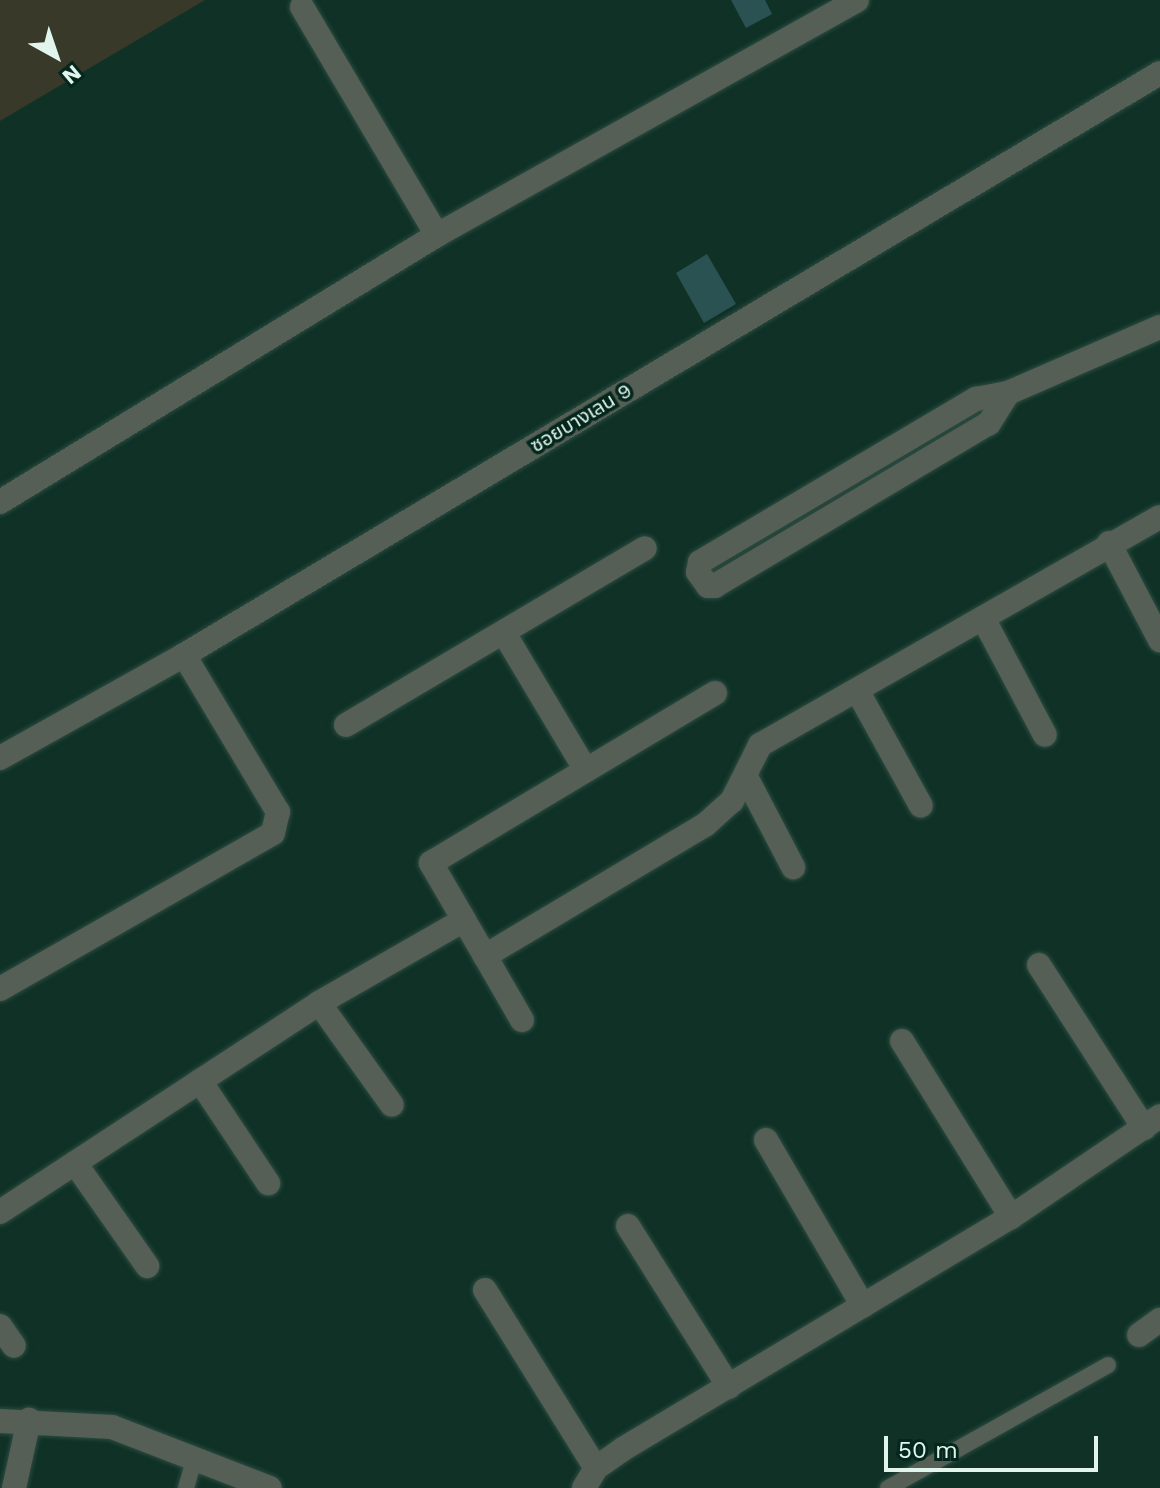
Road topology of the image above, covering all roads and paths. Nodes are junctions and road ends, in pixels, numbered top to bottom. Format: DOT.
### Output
graph roads {
  1 [pos="857,0"];
  2 [pos="302,7"];
  3 [pos="1160,73"];
  4 [pos="437,235"];
  5 [pos="1160,327"];
  6 [pos="1008,393"];
  7 [pos="0,502"];
  8 [pos="1160,517"];
  9 [pos="1109,543"];
  10 [pos="645,548"];
  11 [pos="983,618"];
  12 [pos="504,633"];
  13 [pos="1160,640"];
  14 [pos="184,655"];
  15 [pos="857,690"];
  16 [pos="715,693"];
  17 [pos="346,725"];
  18 [pos="1045,735"];
  19 [pos="0,758"];
  20 [pos="585,769"];
  21 [pos="746,777"];
  22 [pos="921,806"];
  23 [pos="793,867"];
  24 [pos="464,920"];
  25 [pos="485,956"];
  26 [pos="1039,965"];
  27 [pos="0,989"];
  28 [pos="319,1003"];
  29 [pos="522,1020"];
  30 [pos="902,1041"];
  31 [pos="200,1081"];
  32 [pos="392,1105"];
  33 [pos="1152,1122"];
  34 [pos="766,1140"];
  35 [pos="75,1163"];
  36 [pos="268,1183"];
  37 [pos="0,1212"];
  38 [pos="1011,1217"];
  39 [pos="628,1226"];
  40 [pos="147,1266"];
  41 [pos="485,1290"];
  42 [pos="863,1306"];
  43 [pos="1160,1320"];
  44 [pos="0,1326"];
  45 [pos="1139,1335"];
  46 [pos="14,1346"];
  47 [pos="1108,1365"];
  48 [pos="729,1387"];
  49 [pos="29,1420"];
  50 [pos="0,1421"];
  51 [pos="195,1456"];
  52 [pos="590,1478"];
  53 [pos="14,1488"];
  54 [pos="186,1488"];
  55 [pos="270,1488"];
  56 [pos="888,1488"];
  1 -- 4 [label="street"];
  2 -- 4 [label="street"];
  3 -- 14 [label="street, ซอยบางเลน 9"];
  4 -- 7 [label="street"];
  5 -- 6 [label="street"];
  6 -- 6 [label="street"];
  8 -- 9 [label="street"];
  9 -- 11 [label="street"];
  9 -- 13 [label="street"];
  10 -- 12 [label="street"];
  11 -- 15 [label="street"];
  11 -- 18 [label="street"];
  12 -- 17 [label="street"];
  12 -- 20 [label="street"];
  14 -- 19 [label="street, ซอยบางเลน 9"];
  14 -- 27 [label="street"];
  15 -- 21 [label="street"];
  15 -- 22 [label="street"];
  16 -- 20 [label="street"];
  20 -- 24 [label="street"];
  21 -- 23 [label="street"];
  21 -- 25 [label="street"];
  24 -- 25 [label="street"];
  24 -- 28 [label="street"];
  25 -- 29 [label="street"];
  26 -- 33 [label="street"];
  28 -- 31 [label="street"];
  28 -- 32 [label="street"];
  30 -- 38 [label="street"];
  31 -- 35 [label="street"];
  31 -- 36 [label="street"];
  33 -- 38 [label="street"];
  34 -- 42 [label="street"];
  35 -- 37 [label="street"];
  35 -- 40 [label="street"];
  38 -- 42 [label="street"];
  39 -- 48 [label="street"];
  41 -- 52 [label="street"];
  42 -- 48 [label="street"];
  43 -- 45 [label="street"];
  44 -- 46 [label="street"];
  47 -- 56 [label="lane"];
  48 -- 52 [label="street"];
  49 -- 50 [label="street"];
  49 -- 51 [label="street"];
  49 -- 53 [label="street"];
  51 -- 54 [label="lane"];
  51 -- 55 [label="street"];
}
